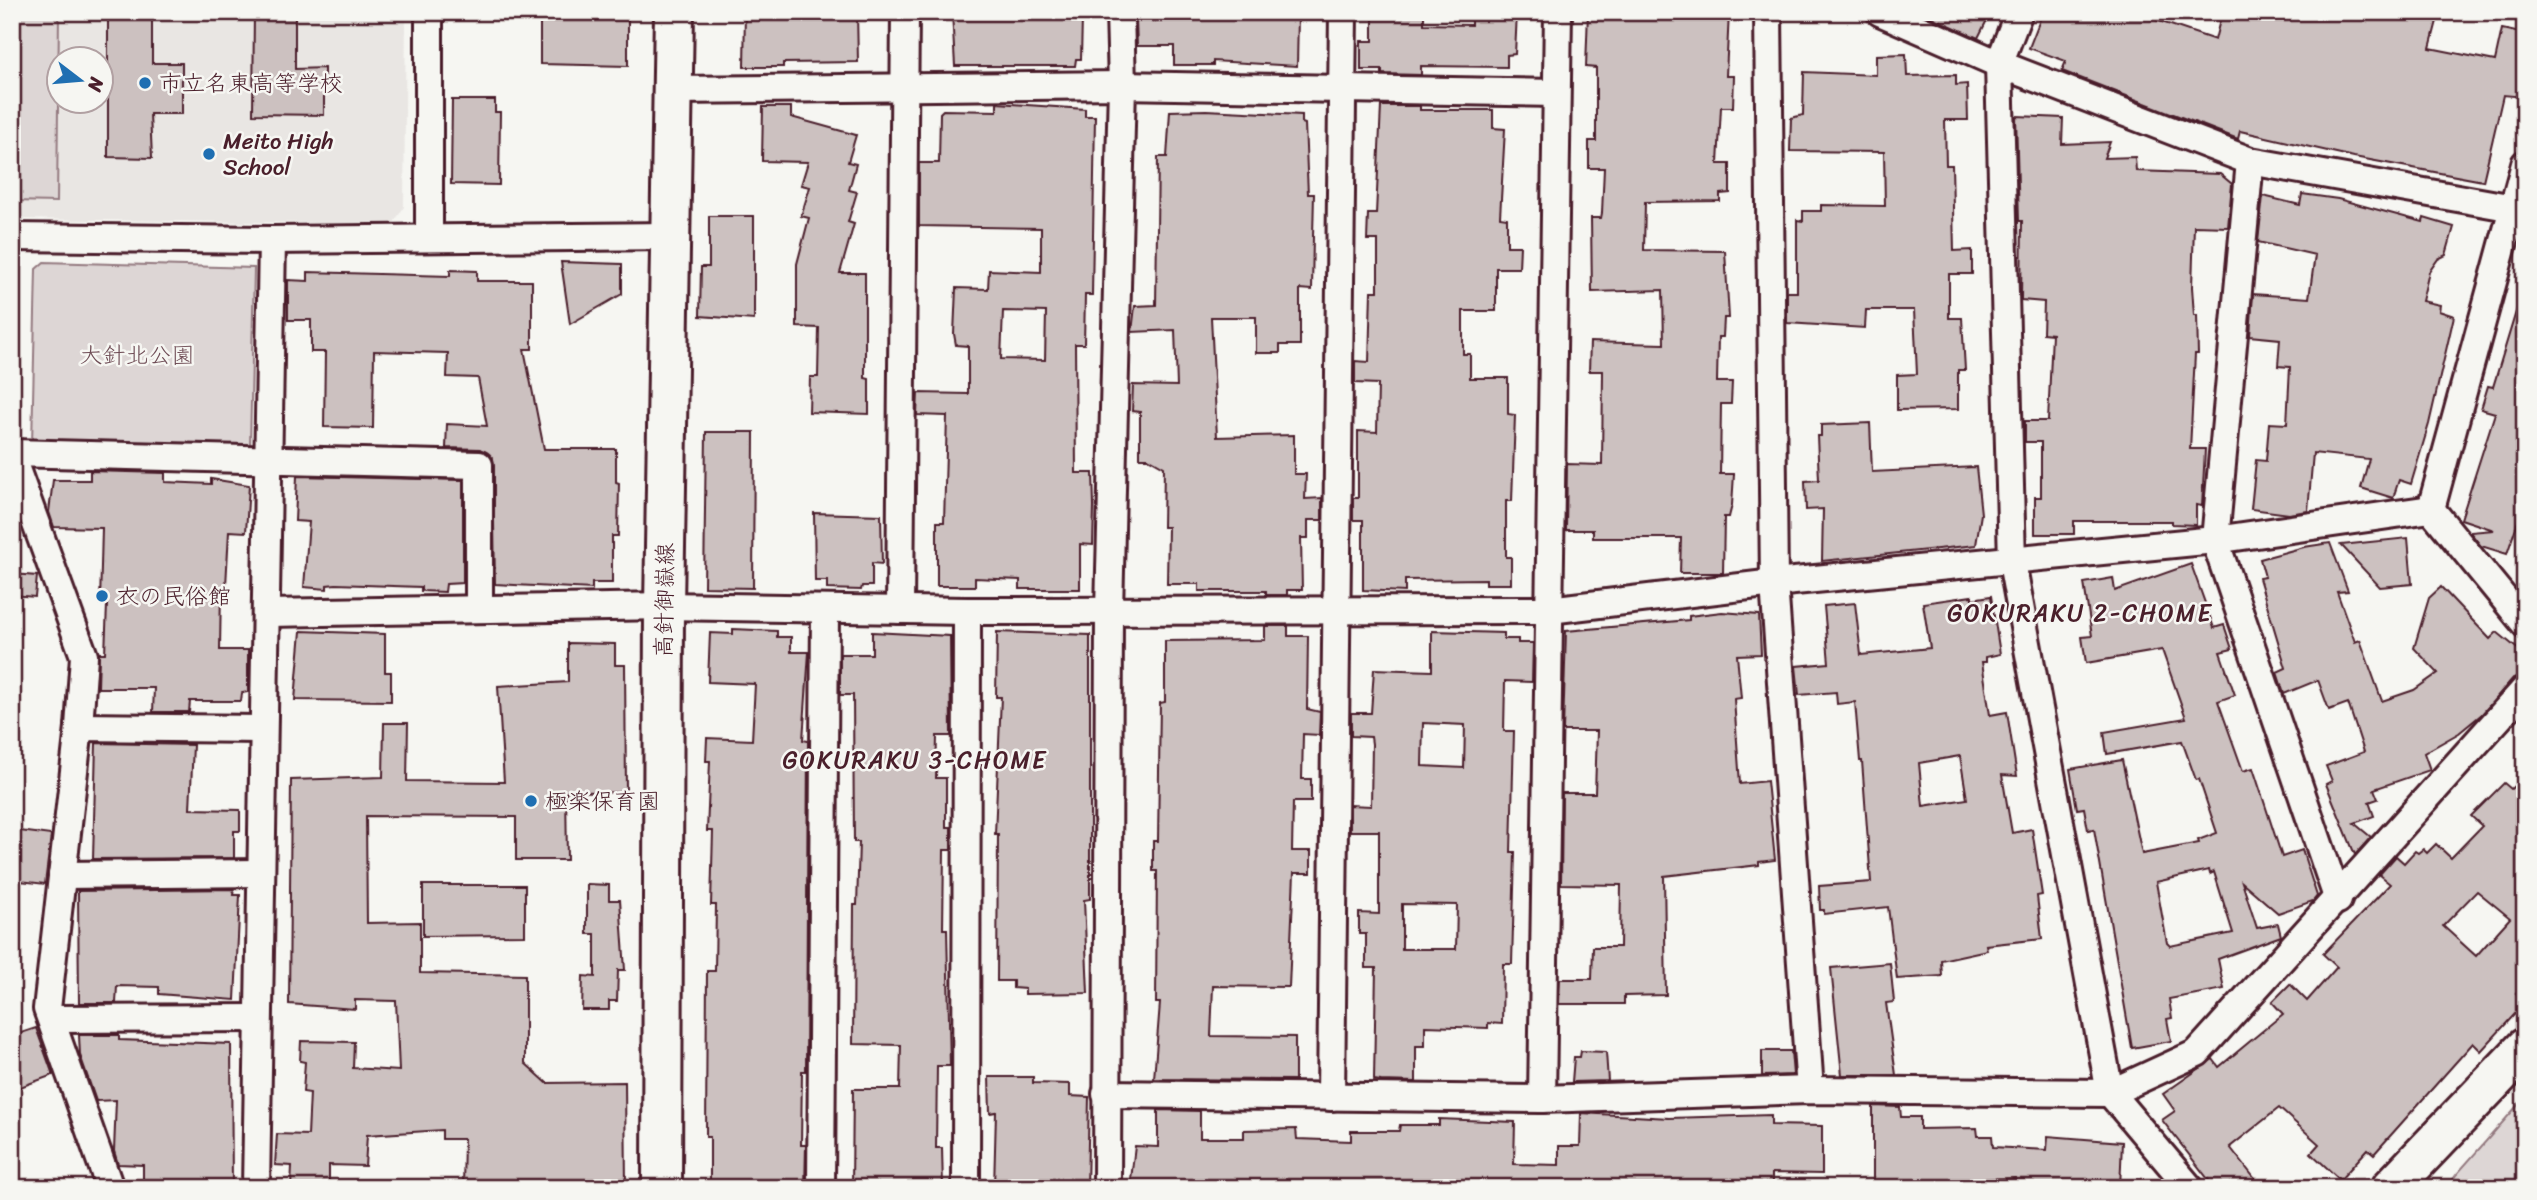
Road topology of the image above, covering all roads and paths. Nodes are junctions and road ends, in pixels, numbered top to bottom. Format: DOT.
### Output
graph roads {
  1 [pos="429,12"];
  2 [pos="674,12"];
  3 [pos="905,12"];
  4 [pos="1120,12"];
  5 [pos="1343,12"];
  6 [pos="1558,12"];
  7 [pos="1768,12"];
  8 [pos="1880,12"];
  9 [pos="2019,12"];
  10 [pos="1999,64"];
  11 [pos="1122,85"];
  12 [pos="904,86"];
  13 [pos="674,90"];
  14 [pos="1342,90"];
  15 [pos="1556,93"];
  16 [pos="2250,161"];
  17 [pos="2525,164"];
  18 [pos="2518,208"];
  19 [pos="670,236"];
  20 [pos="17,237"];
  21 [pos="429,238"];
  22 [pos="272,240"];
  23 [pos="12,413"];
  24 [pos="12,456"];
  25 [pos="269,459"];
  26 [pos="2431,509"];
  27 [pos="2215,540"];
  28 [pos="2012,562"];
  29 [pos="1774,583"];
  30 [pos="664,606"];
  31 [pos="479,609"];
  32 [pos="1336,609"];
  33 [pos="825,610"];
  34 [pos="900,610"];
  35 [pos="1549,610"];
  36 [pos="967,611"];
  37 [pos="1108,611"];
  38 [pos="268,613"];
  39 [pos="2525,624"];
  40 [pos="2525,689"];
  41 [pos="79,727"];
  42 [pos="261,729"];
  43 [pos="260,873"];
  44 [pos="62,875"];
  45 [pos="2338,900"];
  46 [pos="258,1018"];
  47 [pos="53,1019"];
  48 [pos="2525,1048"];
  49 [pos="1811,1090"];
  50 [pos="2110,1093"];
  51 [pos="1106,1094"];
  52 [pos="1331,1097"];
  53 [pos="1542,1099"];
  54 [pos="110,1188"];
  55 [pos="256,1188"];
  56 [pos="662,1188"];
  57 [pos="821,1188"];
  58 [pos="966,1188"];
  59 [pos="1107,1188"];
  60 [pos="2190,1188"];
  61 [pos="2391,1188"];
  1 -- 21 [label="street"];
  2 -- 13 [label="street, 高針御嶽線"];
  3 -- 12 [label="street"];
  4 -- 11 [label="street"];
  5 -- 14 [label="street"];
  6 -- 15 [label="street"];
  7 -- 29 [label="street"];
  8 -- 10 [label="street"];
  9 -- 10 [label="street"];
  10 -- 16 [label="street"];
  10 -- 28 [label="street"];
  11 -- 12 [label="street"];
  11 -- 14 [label="street"];
  11 -- 37 [label="street"];
  12 -- 13 [label="street"];
  12 -- 34 [label="street"];
  13 -- 19 [label="street, 高針御嶽線"];
  14 -- 15 [label="street"];
  14 -- 32 [label="street"];
  15 -- 35 [label="street"];
  16 -- 18 [label="street"];
  16 -- 27 [label="street"];
  17 -- 18 [label="street"];
  18 -- 26 [label="street"];
  19 -- 21 [label="street"];
  19 -- 30 [label="street, 高針御嶽線"];
  20 -- 22 [label="street"];
  20 -- 23 [label="path"];
  21 -- 22 [label="street"];
  22 -- 25 [label="street"];
  24 -- 25 [label="street"];
  24 -- 41 [label="street"];
  25 -- 31 [label="street"];
  25 -- 38 [label="street"];
  26 -- 27 [label="street"];
  26 -- 39 [label="street"];
  27 -- 28 [label="street"];
  27 -- 45 [label="street"];
  28 -- 29 [label="street"];
  28 -- 50 [label="street"];
  29 -- 35 [label="street"];
  29 -- 49 [label="street"];
  30 -- 31 [label="street"];
  30 -- 33 [label="street"];
  30 -- 56 [label="street, 高針御嶽線"];
  31 -- 38 [label="street"];
  32 -- 35 [label="street"];
  32 -- 37 [label="street"];
  32 -- 52 [label="street"];
  33 -- 34 [label="street"];
  33 -- 57 [label="street"];
  34 -- 36 [label="street"];
  35 -- 53 [label="street"];
  36 -- 37 [label="street"];
  36 -- 58 [label="street"];
  37 -- 51 [label="street"];
  38 -- 42 [label="street"];
  40 -- 45 [label="street"];
  41 -- 42 [label="street"];
  41 -- 44 [label="street"];
  42 -- 43 [label="street"];
  43 -- 44 [label="street"];
  43 -- 46 [label="street"];
  44 -- 47 [label="street"];
  45 -- 50 [label="street"];
  46 -- 47 [label="street"];
  46 -- 55 [label="street"];
  47 -- 54 [label="street"];
  48 -- 61 [label="street"];
  49 -- 50 [label="street"];
  49 -- 53 [label="street"];
  50 -- 60 [label="street"];
  51 -- 52 [label="street"];
  51 -- 59 [label="street"];
  52 -- 53 [label="street"];
}
